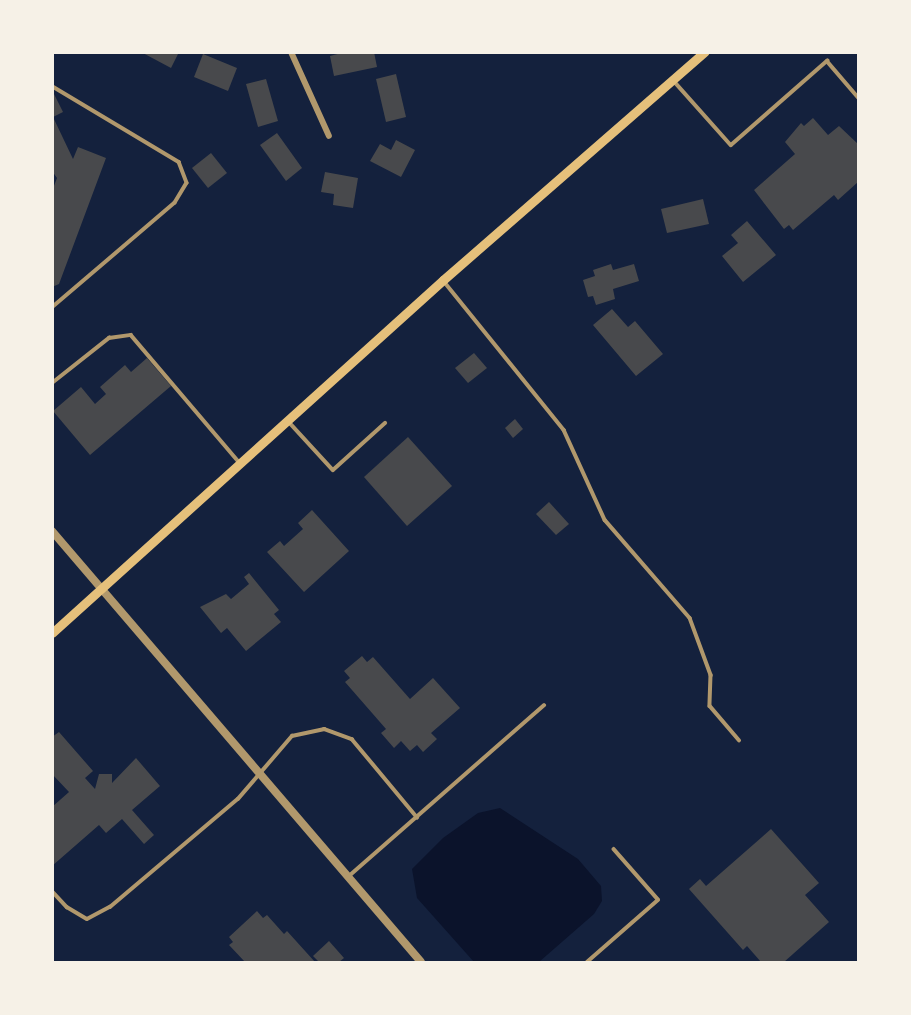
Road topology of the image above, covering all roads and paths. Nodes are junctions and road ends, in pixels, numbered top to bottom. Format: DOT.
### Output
graph roads {
  1 [pos="292,52"];
  2 [pos="704,52"];
  3 [pos="673,80"];
  4 [pos="52,86"];
  5 [pos="859,97"];
  6 [pos="330,136"];
  7 [pos="443,280"];
  8 [pos="52,308"];
  9 [pos="52,383"];
  10 [pos="287,420"];
  11 [pos="385,423"];
  12 [pos="240,463"];
  13 [pos="52,531"];
  14 [pos="101,589"];
  15 [pos="52,634"];
  16 [pos="544,705"];
  17 [pos="739,740"];
  18 [pos="261,776"];
  19 [pos="417,817"];
  20 [pos="614,850"];
  21 [pos="348,877"];
  22 [pos="52,891"];
  23 [pos="421,962"];
  24 [pos="587,962"];
  1 -- 6 [label="street"];
  2 -- 3 [label="main road"];
  3 -- 5 [label="lane"];
  3 -- 7 [label="main road"];
  4 -- 8 [label="lane"];
  7 -- 10 [label="main road"];
  7 -- 17 [label="lane"];
  9 -- 12 [label="lane"];
  10 -- 11 [label="lane"];
  10 -- 12 [label="main road"];
  12 -- 14 [label="main road"];
  13 -- 14 [label="street"];
  14 -- 15 [label="main road"];
  14 -- 18 [label="street"];
  16 -- 19 [label="lane"];
  18 -- 19 [label="lane"];
  18 -- 21 [label="street"];
  18 -- 22 [label="lane"];
  19 -- 21 [label="lane"];
  20 -- 24 [label="lane"];
  21 -- 23 [label="street"];
}
